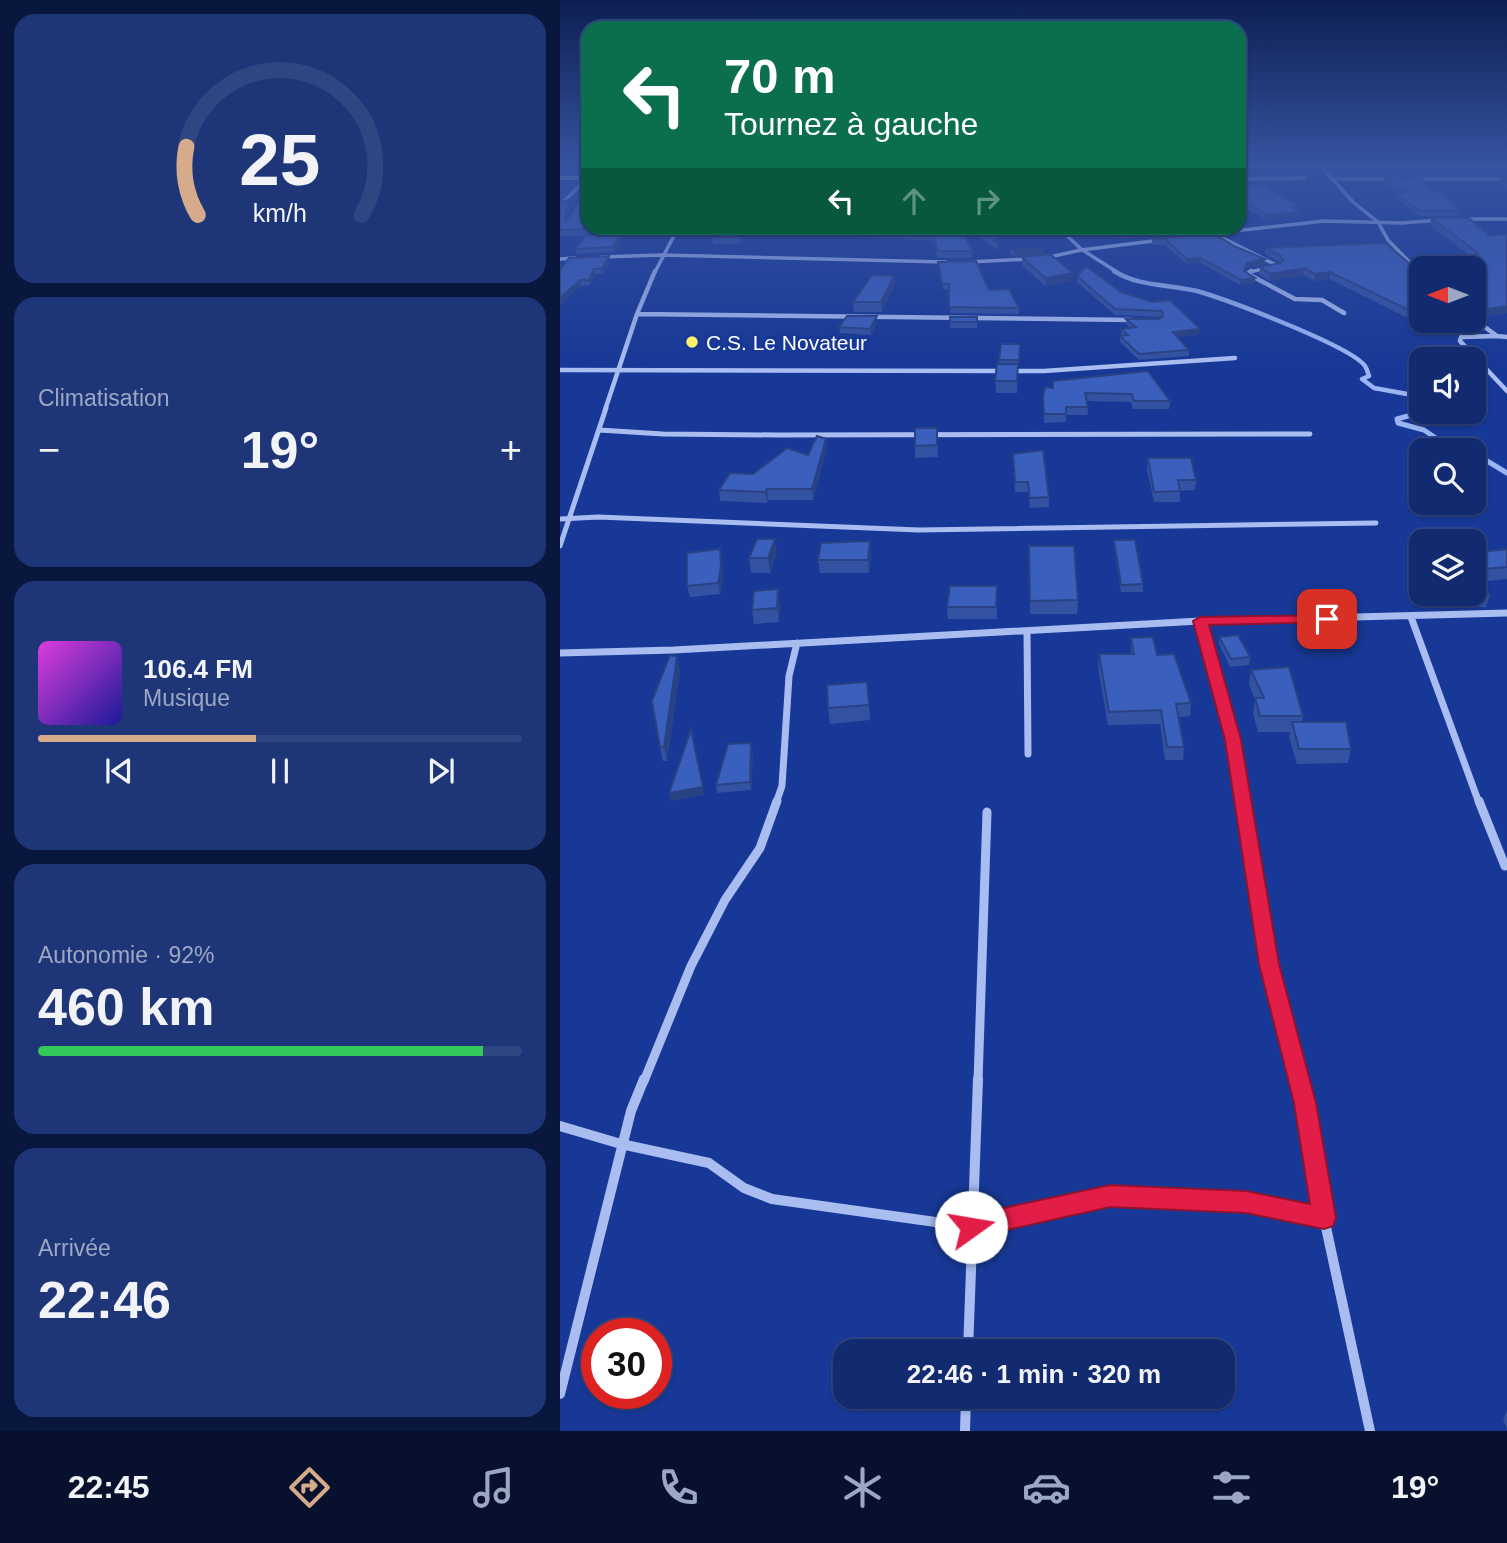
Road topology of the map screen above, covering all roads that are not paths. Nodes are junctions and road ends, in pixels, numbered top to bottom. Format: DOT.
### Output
graph roads {
  1 [pos="1382,230"];
  2 [pos="674,235"];
  3 [pos="1217,235"];
  4 [pos="1163,239"];
  5 [pos="662,255"];
  6 [pos="594,257"];
  7 [pos="581,258"];
  8 [pos="560,259"];
  9 [pos="950,262"];
  10 [pos="963,262"];
  11 [pos="1409,262"];
  12 [pos="1344,313"];
  13 [pos="637,314"];
  14 [pos="1141,320"];
  15 [pos="1486,328"];
  16 [pos="1497,337"];
  17 [pos="1507,337"];
  18 [pos="1235,358"];
  19 [pos="617,369"];
  20 [pos="560,370"];
  21 [pos="1507,391"];
  22 [pos="599,430"];
  23 [pos="1310,435"];
  24 [pos="568,518"];
  25 [pos="560,519"];
  26 [pos="1376,523"];
  27 [pos="560,546"];
  28 [pos="1507,613"];
  29 [pos="1411,617"];
  30 [pos="1200,621"];
  31 [pos="1027,631"];
  32 [pos="797,643"];
  33 [pos="560,653"];
  34 [pos="1028,754"];
  35 [pos="987,812"];
  36 [pos="1505,866"];
  37 [pos="560,1126"];
  38 [pos="621,1144"];
  39 [pos="1324,1218"];
  40 [pos="971,1227"];
  41 [pos="968,1339"];
  42 [pos="560,1394"];
  43 [pos="966,1409"];
  44 [pos="965,1431"];
  45 [pos="1370,1431"];
  1 -- 11 [label="street"];
  2 -- 5 [label="street"];
  3 -- 12 [label="street"];
  4 -- 10 [label="street"];
  5 -- 6 [label="street"];
  5 -- 9 [label="street"];
  5 -- 13 [label="street"];
  7 -- 8 [label="street"];
  13 -- 14 [label="street"];
  13 -- 19 [label="street"];
  15 -- 16 [label="street"];
  16 -- 17 [label="street"];
  16 -- 21 [label="street"];
  18 -- 19 [label="street"];
  19 -- 20 [label="street"];
  19 -- 22 [label="street"];
  22 -- 23 [label="street"];
  22 -- 24 [label="street"];
  24 -- 25 [label="street"];
  24 -- 26 [label="street"];
  24 -- 27 [label="street"];
  28 -- 29 [label="street"];
  29 -- 30 [label="street"];
  29 -- 36 [label="street"];
  30 -- 31 [label="street"];
  30 -- 39 [label="street"];
  31 -- 32 [label="street"];
  31 -- 34 [label="street"];
  32 -- 33 [label="street"];
  32 -- 38 [label="street"];
  35 -- 40 [label="street"];
  37 -- 38 [label="street"];
  38 -- 40 [label="street"];
  38 -- 42 [label="street"];
  39 -- 40 [label="street"];
  39 -- 45 [label="street"];
  40 -- 41 [label="street"];
  43 -- 44 [label="street"];
}
